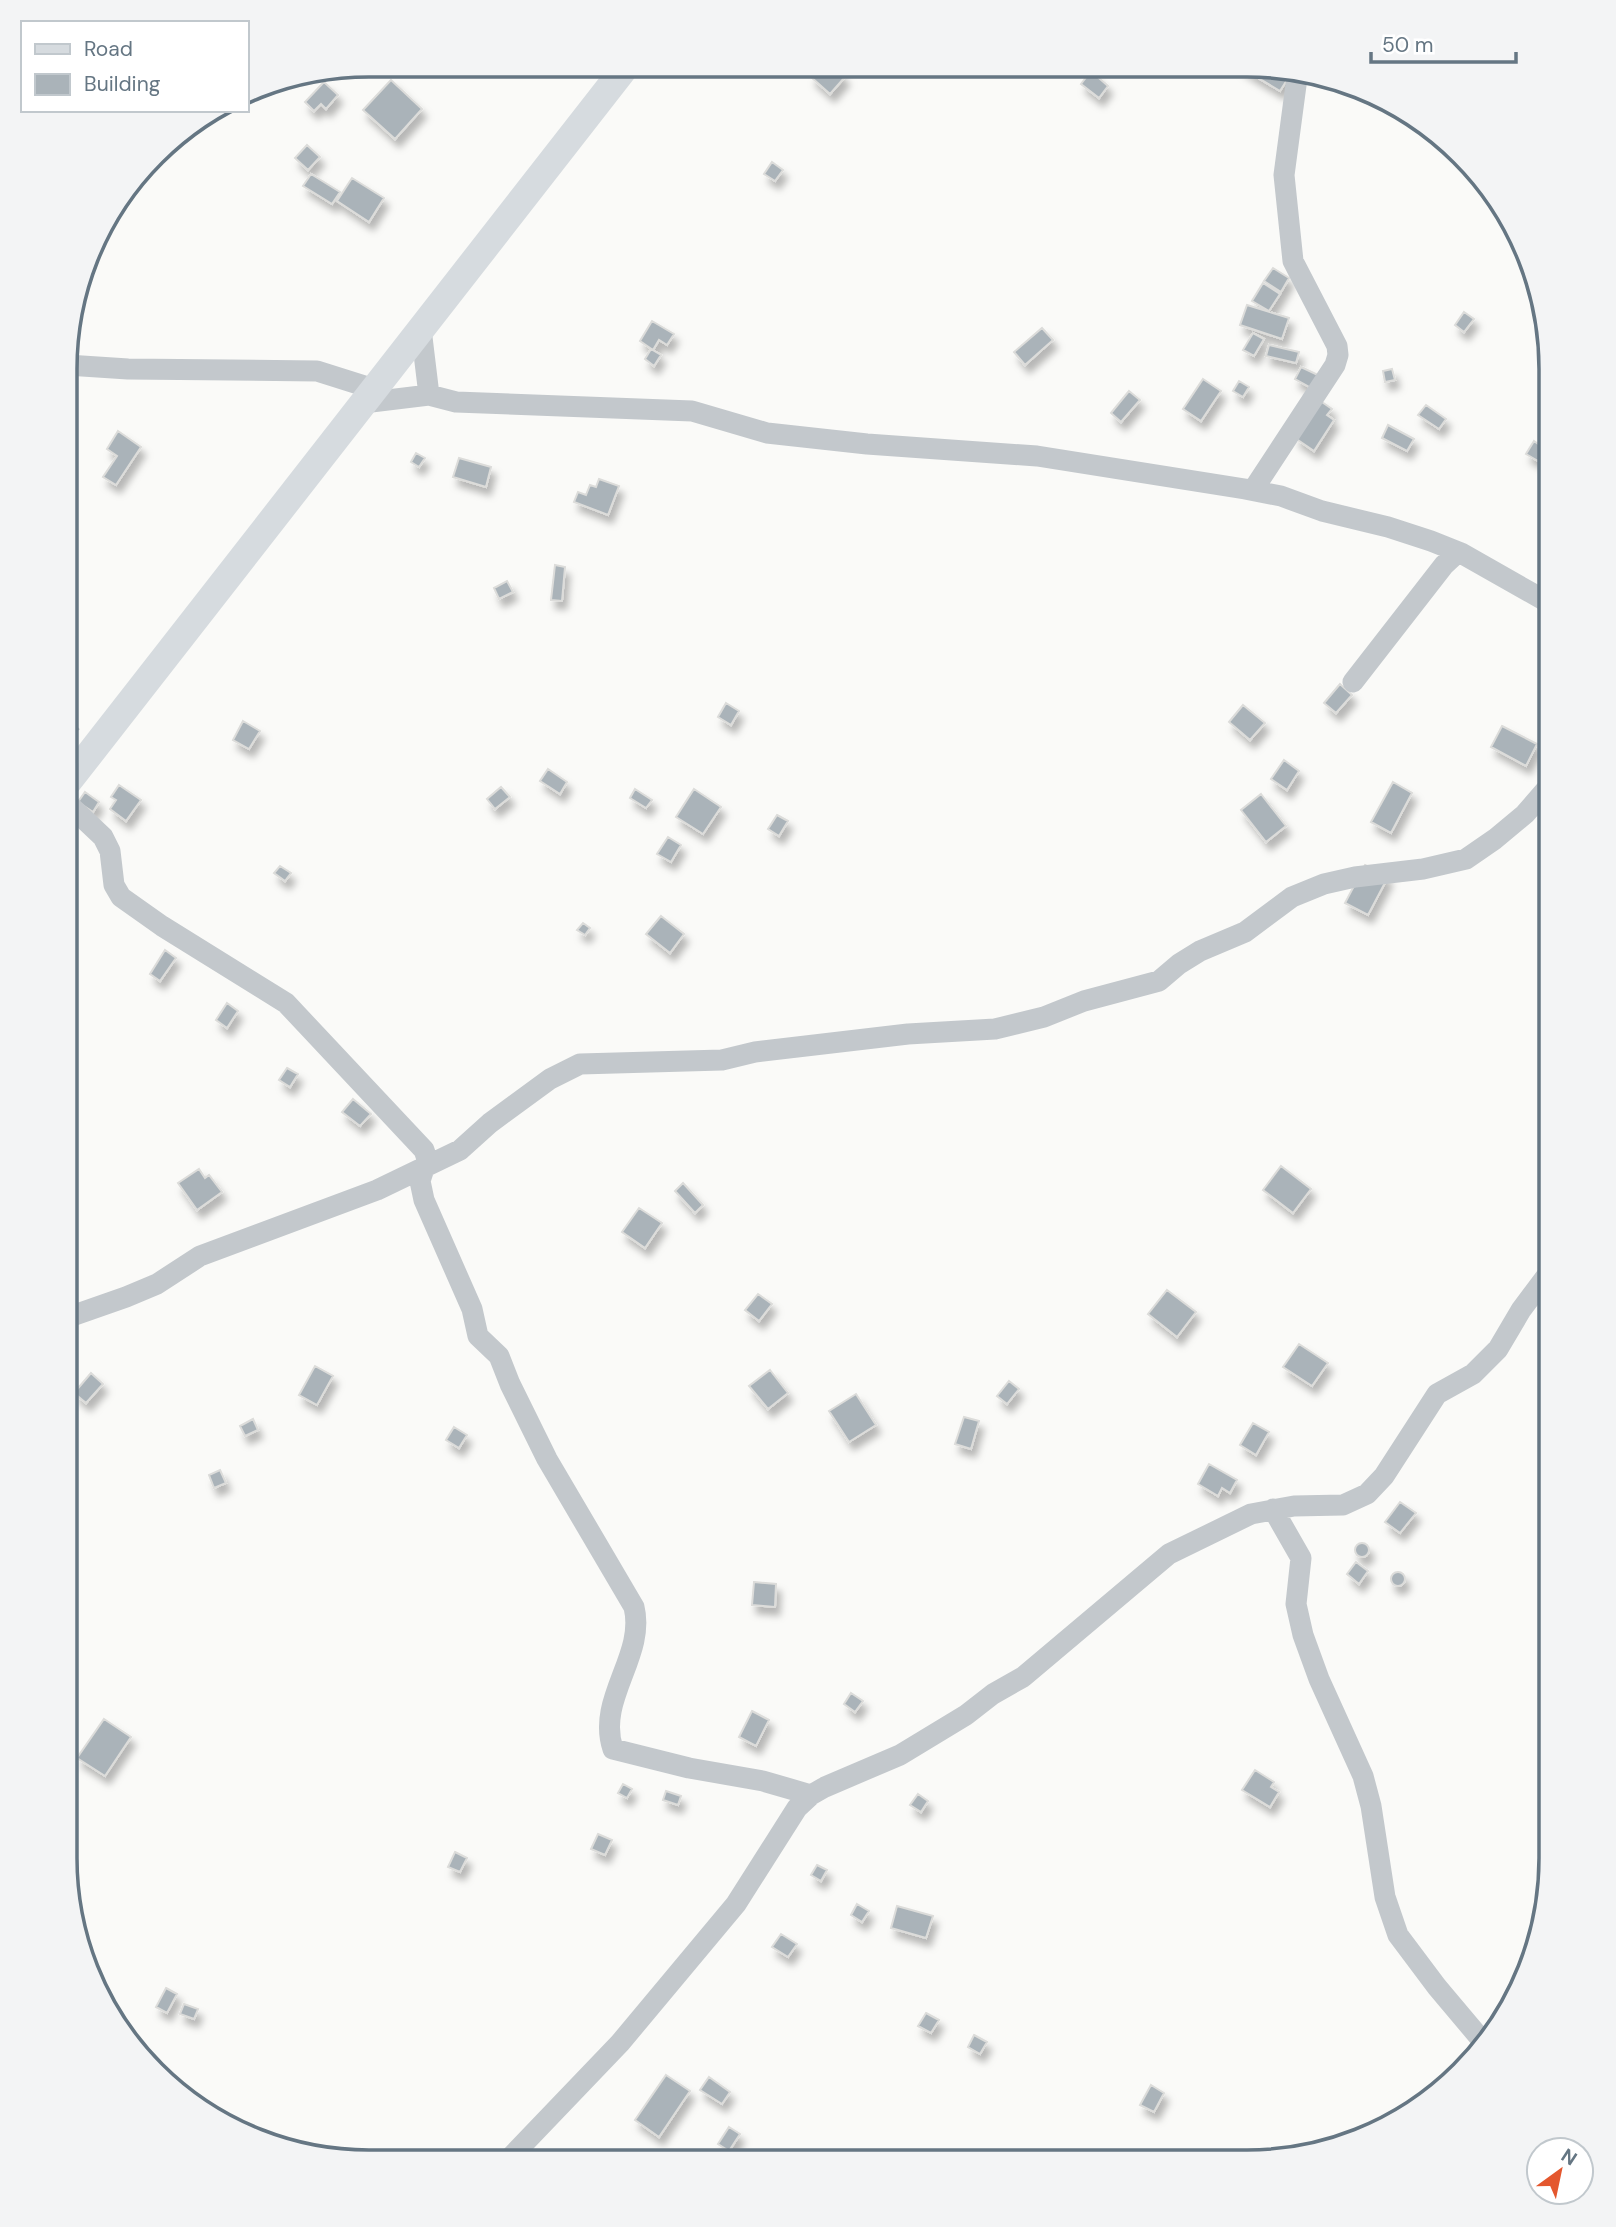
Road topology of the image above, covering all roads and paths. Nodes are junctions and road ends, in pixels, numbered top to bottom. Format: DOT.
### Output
graph roads {
  1 [pos="618,77"];
  2 [pos="1296,82"];
  3 [pos="421,329"];
  4 [pos="77,366"];
  5 [pos="429,395"];
  6 [pos="369,396"];
  7 [pos="1253,490"];
  8 [pos="1458,552"];
  9 [pos="1539,597"];
  10 [pos="1353,682"];
  11 [pos="77,770"];
  12 [pos="1539,798"];
  13 [pos="77,812"];
  14 [pos="424,1167"];
  15 [pos="1539,1286"];
  16 [pos="77,1314"];
  17 [pos="1273,1509"];
  18 [pos="811,1795"];
  19 [pos="1479,2036"];
  20 [pos="517,2150"];
  1 -- 3 [label="street"];
  2 -- 7 [label="street"];
  3 -- 5 [label="street"];
  3 -- 6 [label="street"];
  4 -- 6 [label="street"];
  5 -- 6 [label="street"];
  5 -- 7 [label="street"];
  6 -- 11 [label="street"];
  7 -- 8 [label="street"];
  8 -- 9 [label="street"];
  8 -- 10 [label="street"];
  12 -- 14 [label="street"];
  13 -- 14 [label="street"];
  14 -- 16 [label="street"];
  14 -- 18 [label="street"];
  15 -- 17 [label="street"];
  17 -- 18 [label="street"];
  17 -- 19 [label="street"];
  18 -- 20 [label="street"];
}
